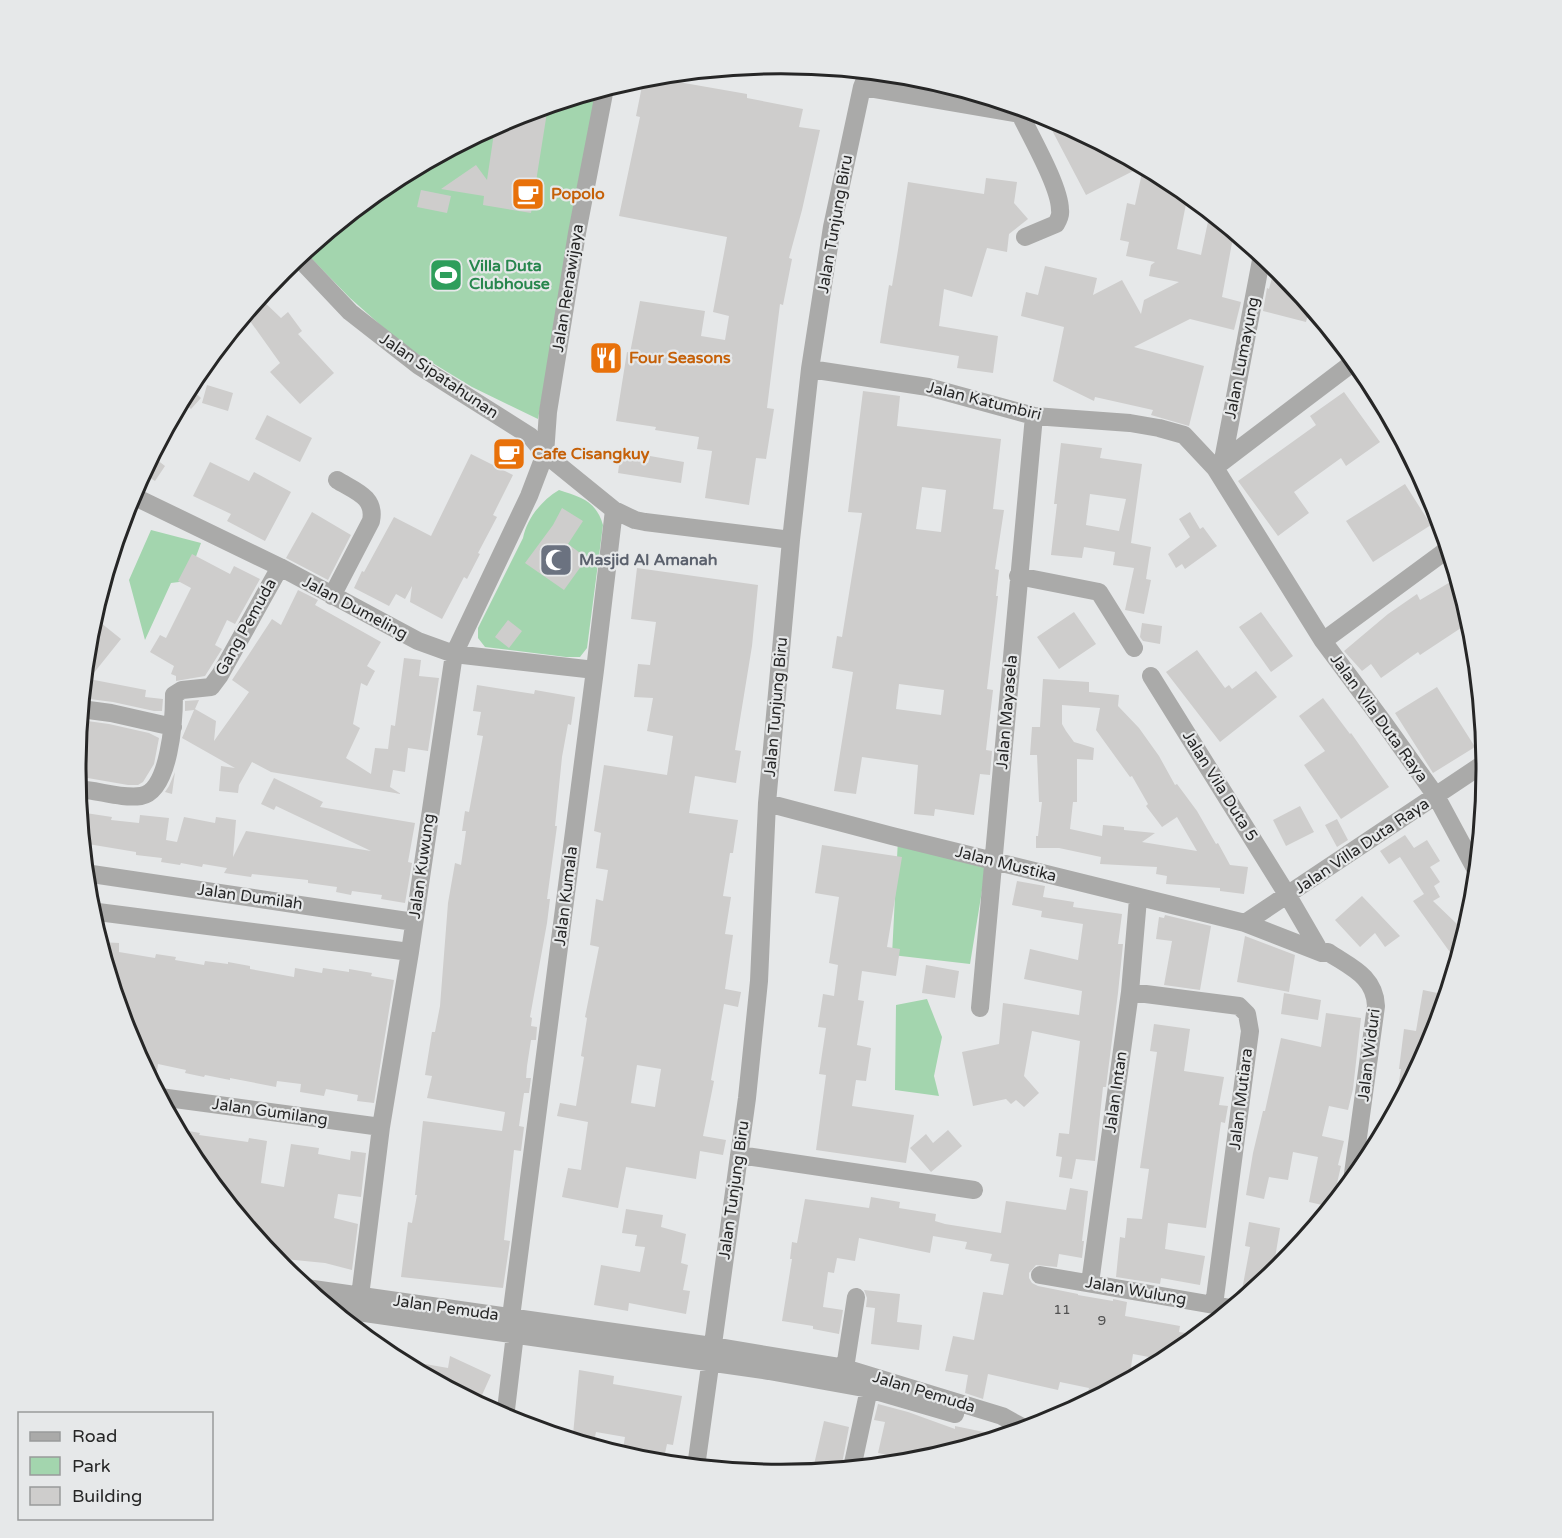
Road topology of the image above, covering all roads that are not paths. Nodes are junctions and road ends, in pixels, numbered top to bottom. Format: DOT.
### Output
graph roads {
  1 [pos="865,79"];
  2 [pos="603,96"];
  3 [pos="985,104"];
  4 [pos="1025,118"];
  5 [pos="1025,237"];
  6 [pos="304,263"];
  7 [pos="1260,265"];
  8 [pos="1348,367"];
  9 [pos="810,369"];
  10 [pos="1034,416"];
  11 [pos="545,454"];
  12 [pos="1219,464"];
  13 [pos="337,480"];
  14 [pos="140,499"];
  15 [pos="614,510"];
  16 [pos="791,540"];
  17 [pos="1443,554"];
  18 [pos="280,567"];
  19 [pos="1018,576"];
  20 [pos="332,596"];
  21 [pos="1323,640"];
  22 [pos="1134,648"];
  23 [pos="454,654"];
  24 [pos="596,670"];
  25 [pos="1151,676"];
  26 [pos="88,710"];
  27 [pos="173,727"];
  28 [pos="1476,769"];
  29 [pos="86,790"];
  30 [pos="1436,796"];
  31 [pos="767,803"];
  32 [pos="993,861"];
  33 [pos="1471,861"];
  34 [pos="94,874"];
  35 [pos="1288,896"];
  36 [pos="1137,899"];
  37 [pos="101,912"];
  38 [pos="414,922"];
  39 [pos="1245,923"];
  40 [pos="1323,949"];
  41 [pos="410,952"];
  42 [pos="1130,992"];
  43 [pos="980,1008"];
  44 [pos="169,1098"];
  45 [pos="381,1127"];
  46 [pos="739,1155"];
  47 [pos="1355,1161"];
  48 [pos="974,1190"];
  49 [pos="1040,1275"];
  50 [pos="1090,1283"];
  51 [pos="320,1290"];
  52 [pos="360,1296"];
  53 [pos="856,1297"];
  54 [pos="1222,1307"];
  55 [pos="343,1309"];
  56 [pos="513,1325"];
  57 [pos="712,1353"];
  58 [pos="845,1368"];
  59 [pos="869,1389"];
  60 [pos="506,1408"];
  61 [pos="1017,1424"];
  62 [pos="1008,1427"];
  63 [pos="697,1460"];
  64 [pos="854,1461"];
  1 -- 3 [label="street"];
  1 -- 9 [label="street, Jalan Tunjung Biru"];
  2 -- 11 [label="street, Jalan Renawijaya"];
  4 -- 5 [label="street"];
  6 -- 11 [label="street, Jalan Sipatahunan"];
  7 -- 12 [label="street, Jalan Lumayung"];
  8 -- 12 [label="street"];
  9 -- 10 [label="street, Jalan Katumbiri"];
  9 -- 16 [label="street, Jalan Tunjung Biru"];
  10 -- 12 [label="street, Jalan Katumbiri"];
  10 -- 19 [label="street, Jalan Mayasela"];
  11 -- 15 [label="street, Jalan Sipatahunan"];
  11 -- 23 [label="street, Jalan Kuwung"];
  12 -- 21 [label="street, Jalan Katumbiri"];
  13 -- 20 [label="street"];
  14 -- 18 [label="street, Jalan Dumeling"];
  15 -- 16 [label="street, Jalan Sipatahunan"];
  15 -- 24 [label="street, Jalan Kumala"];
  16 -- 31 [label="street, Jalan Tunjung Biru"];
  17 -- 21 [label="street"];
  18 -- 20 [label="street, Jalan Dumeling"];
  18 -- 27 [label="street, Gang Pemuda"];
  19 -- 22 [label="street"];
  19 -- 32 [label="street, Jalan Mayasela"];
  20 -- 23 [label="street, Jalan Dumeling"];
  21 -- 30 [label="street, Jalan Vila Duta Raya"];
  23 -- 24 [label="street, Jalan Dumeling"];
  23 -- 38 [label="street, Jalan Kuwung"];
  24 -- 56 [label="street, Jalan Kumala"];
  25 -- 35 [label="street, Jalan Vila Duta 5"];
  26 -- 27 [label="street"];
  27 -- 29 [label="street, Gang Pemuda"];
  28 -- 30 [label="street"];
  30 -- 33 [label="street, Jalan Villa Duta Raya"];
  30 -- 35 [label="street, Jalan Villa Duta Raya"];
  31 -- 32 [label="street, Jalan Mustika"];
  31 -- 46 [label="street, Jalan Tunjung Biru"];
  32 -- 39 [label="street, Jalan Mustika"];
  32 -- 43 [label="street, Jalan Mayasela"];
  34 -- 38 [label="street, Jalan Dumilah"];
  35 -- 39 [label="street, Jalan Villa Duta Raya"];
  35 -- 40 [label="street, Jalan Vila Duta 5"];
  36 -- 42 [label="street, Jalan Intan"];
  37 -- 41 [label="street, Jalan Dumilah"];
  38 -- 41 [label="street, Jalan Kuwung"];
  39 -- 40 [label="street, Jalan Mustika"];
  40 -- 47 [label="street, Jalan Widuri"];
  41 -- 45 [label="street, Jalan Kuwung"];
  42 -- 50 [label="street, Jalan Intan"];
  42 -- 54 [label="street, Jalan Mutiara"];
  44 -- 45 [label="street, Jalan Gumilang"];
  45 -- 52 [label="street, Jalan Kuwung"];
  46 -- 48 [label="street"];
  46 -- 57 [label="street, Jalan Tunjung Biru"];
  49 -- 50 [label="street, Jalan Wulung"];
  50 -- 54 [label="street, Jalan Wulung"];
  51 -- 52 [label="street, Jalan Pemuda"];
  52 -- 56 [label="street, Jalan Pemuda"];
  53 -- 58 [label="street"];
  55 -- 56 [label="street, Jalan Pemuda"];
  56 -- 57 [label="street, Jalan Pemuda"];
  56 -- 60 [label="street, Jalan Kumala"];
  57 -- 58 [label="street, Jalan Pemuda"];
  57 -- 59 [label="street, Jalan Pemuda"];
  57 -- 63 [label="street, Jalan Tunjung Biru"];
  58 -- 61 [label="street, Jalan Pemuda"];
  59 -- 62 [label="street, Jalan Pemuda"];
  59 -- 64 [label="street"];
}
